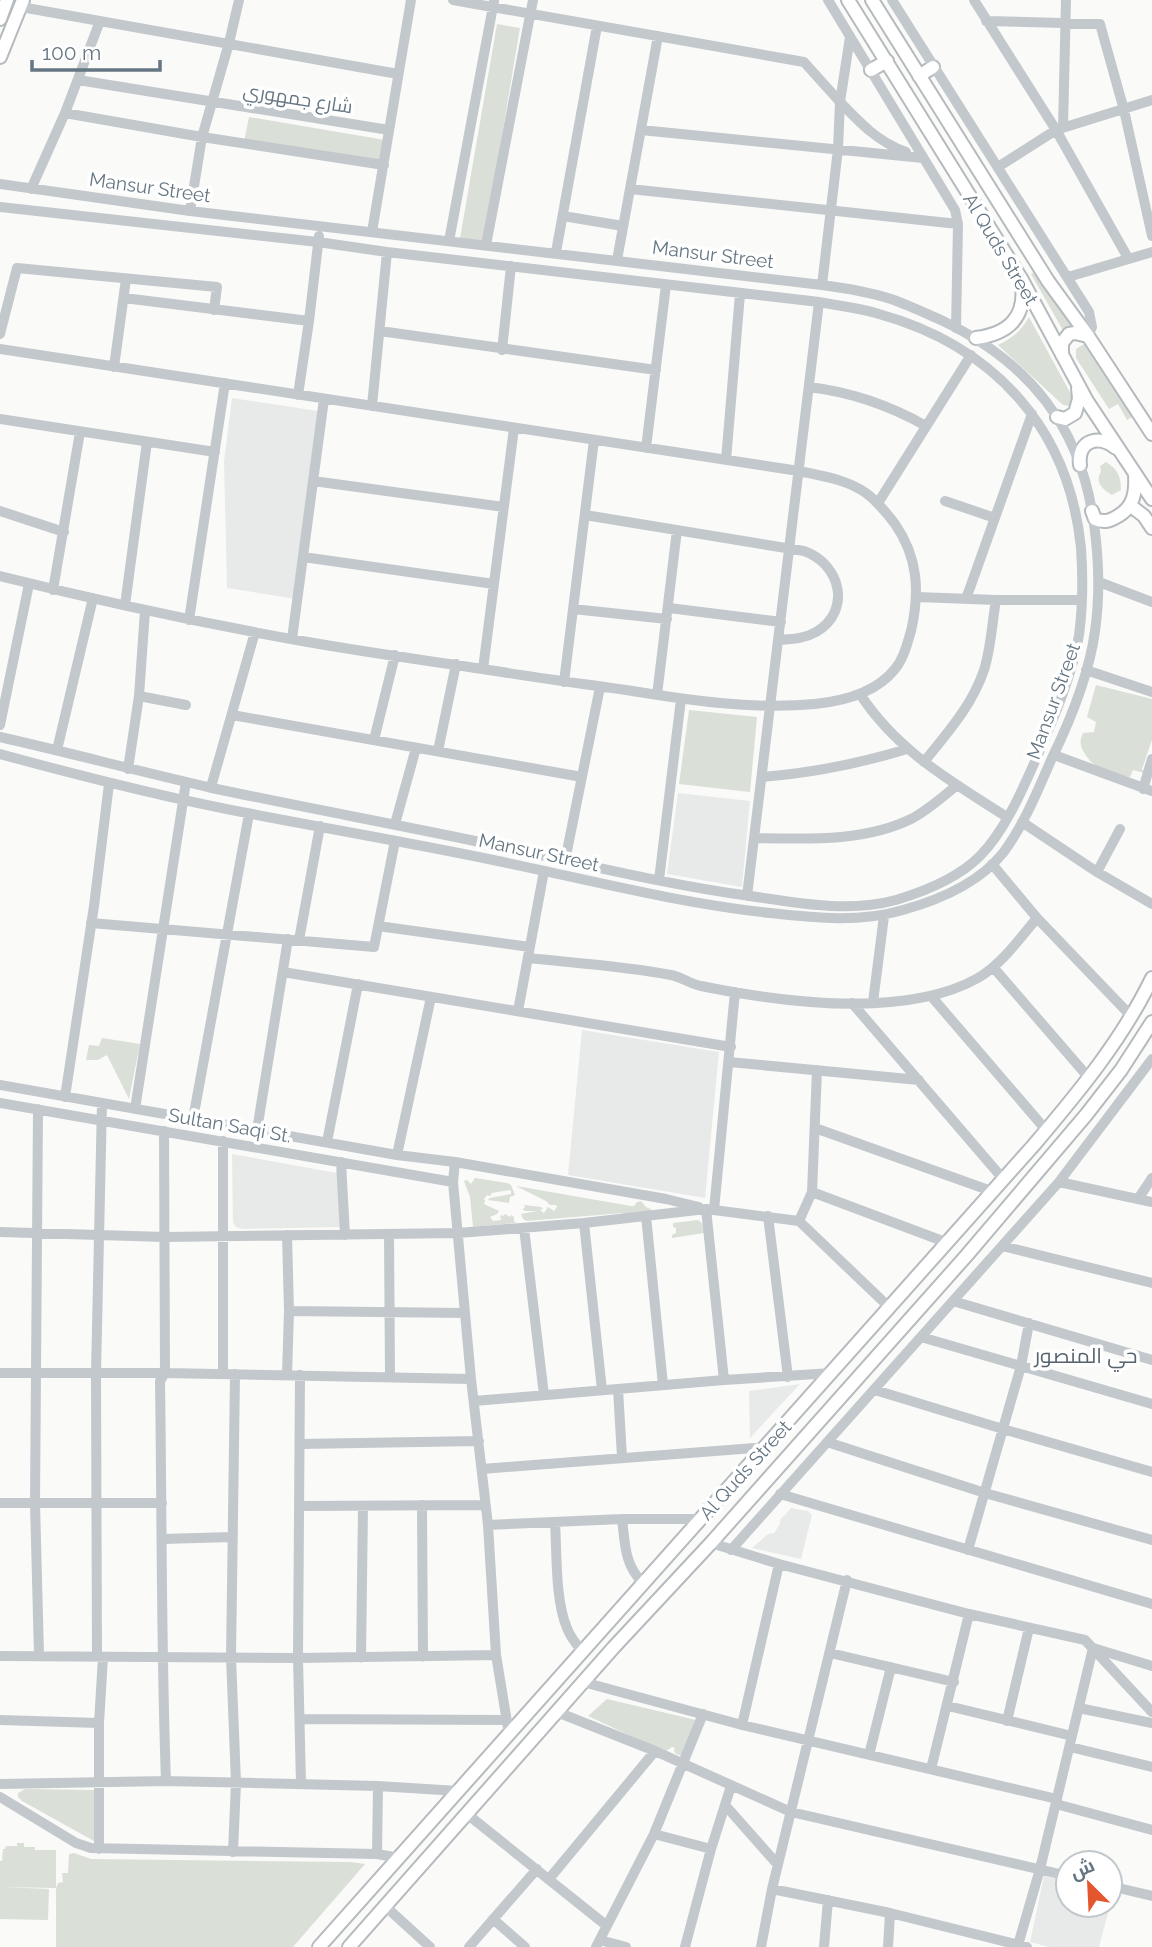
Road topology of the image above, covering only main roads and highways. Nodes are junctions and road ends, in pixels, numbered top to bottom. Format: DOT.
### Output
graph roads {
  1 [pos="7,0"];
  2 [pos="848,0"];
  3 [pos="872,0"];
  4 [pos="22,3"];
  5 [pos="0,19"];
  6 [pos="0,57"];
  7 [pos="887,61"];
  8 [pos="933,67"];
  9 [pos="871,70"];
  10 [pos="919,76"];
  11 [pos="1022,280"];
  12 [pos="1088,336"];
  13 [pos="976,338"];
  14 [pos="1062,355"];
  15 [pos="1077,384"];
  16 [pos="1135,407"];
  17 [pos="1152,416"];
  18 [pos="1057,417"];
  19 [pos="1152,434"];
  20 [pos="1121,451"];
  21 [pos="1080,465"];
  22 [pos="1134,471"];
  23 [pos="1152,499"];
  24 [pos="1130,506"];
  25 [pos="1093,511"];
  26 [pos="1152,528"];
  27 [pos="1152,978"];
  28 [pos="1152,1022"];
  29 [pos="1034,1146"];
  30 [pos="1049,1158"];
  31 [pos="598,1633"];
  32 [pos="614,1647"];
  33 [pos="351,1946"];
  34 [pos="319,1947"];
  1 -- 5 [label="main road"];
  2 -- 7 [label="main road, Al Quds Street"];
  3 -- 10 [label="main road, Al Quds Street"];
  4 -- 6 [label="main road"];
  7 -- 9 [label="main road"];
  7 -- 11 [label="main road, Al Quds Street"];
  8 -- 10 [label="main road"];
  10 -- 12 [label="main road, Al Quds Street"];
  11 -- 13 [label="main road"];
  11 -- 14 [label="main road, Al Quds Street"];
  12 -- 14 [label="main road"];
  12 -- 16 [label="main road, Al Quds Street"];
  14 -- 15 [label="main road, Al Quds Street"];
  15 -- 18 [label="main road"];
  15 -- 20 [label="main road, Al Quds Street"];
  16 -- 17 [label="main road"];
  16 -- 19 [label="main road, Al Quds Street"];
  20 -- 21 [label="main road"];
  20 -- 22 [label="main road, Al Quds Street"];
  22 -- 23 [label="main road, Al Quds Street"];
  22 -- 24 [label="main road"];
  24 -- 25 [label="main road"];
  24 -- 26 [label="main road"];
  27 -- 29 [label="main road, Al Quds Street"];
  28 -- 30 [label="main road, Al Quds Street"];
  29 -- 30 [label="main road"];
  29 -- 31 [label="main road, Al Quds Street"];
  30 -- 32 [label="main road, Al Quds Street"];
  31 -- 32 [label="main road"];
  31 -- 34 [label="main road, Al Quds Street"];
  32 -- 33 [label="main road, Al Quds Street"];
}
